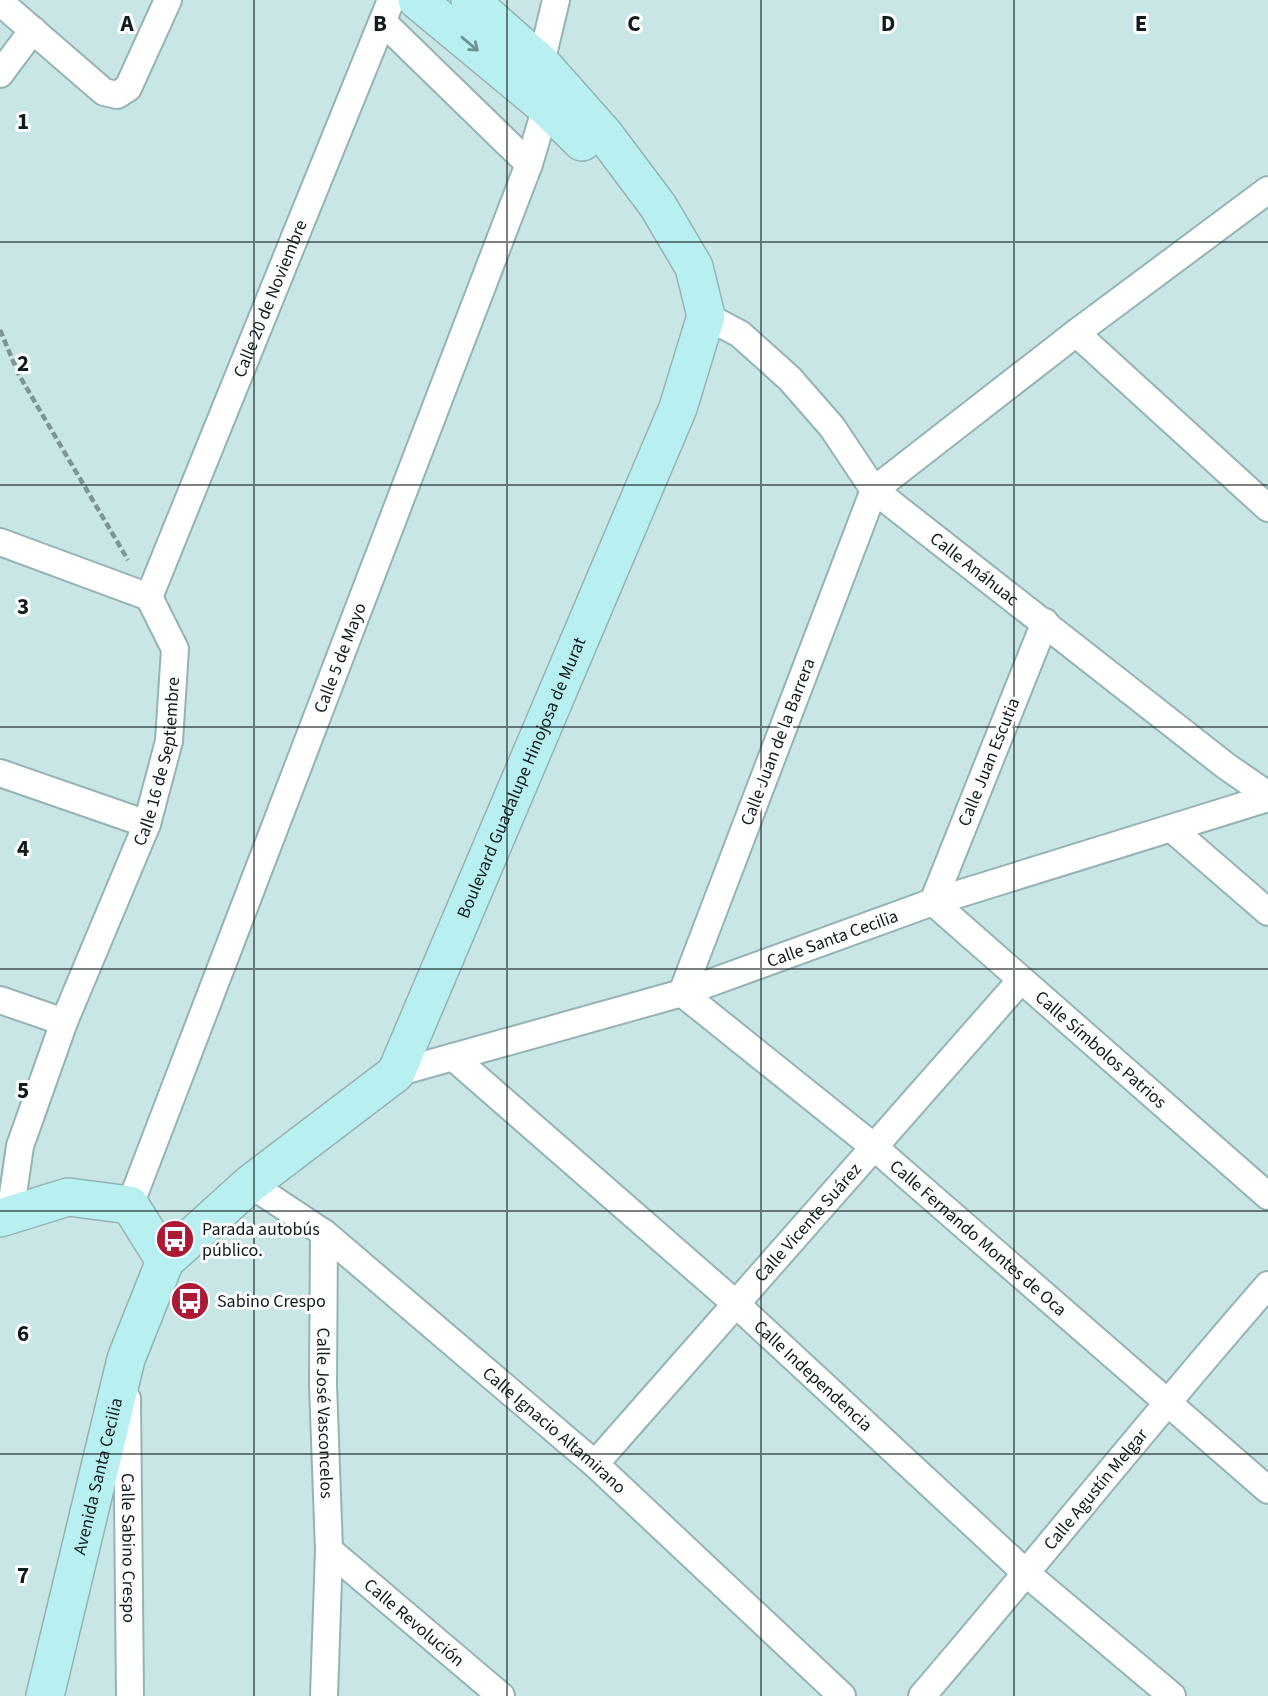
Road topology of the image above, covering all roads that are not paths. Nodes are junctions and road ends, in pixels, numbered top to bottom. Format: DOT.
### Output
graph roads {
  1 [pos="168,0"];
  2 [pos="417,0"];
  3 [pos="470,0"];
  4 [pos="556,0"];
  5 [pos="0,2"];
  6 [pos="387,11"];
  7 [pos="33,30"];
  8 [pos="541,63"];
  9 [pos="0,74"];
  10 [pos="546,107"];
  11 [pos="529,164"];
  12 [pos="1263,204"];
  13 [pos="658,205"];
  14 [pos="706,317"];
  15 [pos="1076,333"];
  16 [pos="874,490"];
  17 [pos="1268,508"];
  18 [pos="0,541"];
  19 [pos="149,597"];
  20 [pos="1045,622"];
  21 [pos="0,773"];
  22 [pos="1268,797"];
  23 [pos="146,824"];
  24 [pos="1172,829"];
  25 [pos="933,902"];
  26 [pos="1268,912"];
  27 [pos="1021,980"];
  28 [pos="682,993"];
  29 [pos="0,1000"];
  30 [pos="64,1022"];
  31 [pos="453,1057"];
  32 [pos="396,1073"];
  33 [pos="874,1147"];
  34 [pos="250,1184"];
  35 [pos="1268,1196"];
  36 [pos="130,1205"];
  37 [pos="3,1215"];
  38 [pos="324,1233"];
  39 [pos="165,1261"];
  40 [pos="1268,1285"];
  41 [pos="736,1304"];
  42 [pos="126,1359"];
  43 [pos="1168,1400"];
  44 [pos="595,1464"];
  45 [pos="1268,1490"];
  46 [pos="329,1550"];
  47 [pos="1027,1574"];
  48 [pos="46,1696"];
  49 [pos="130,1696"];
  50 [pos="324,1696"];
  51 [pos="501,1696"];
  52 [pos="842,1696"];
  53 [pos="922,1696"];
  54 [pos="1172,1696"];
  1 -- 7 [label="street"];
  2 -- 10 [label="main road, one-way"];
  3 -- 8 [label="main road"];
  4 -- 8 [label="street"];
  5 -- 7 [label="street"];
  6 -- 11 [label="street"];
  6 -- 19 [label="street, Calle 20 de Noviembre"];
  7 -- 9 [label="street"];
  8 -- 10 [label="street"];
  8 -- 13 [label="main road"];
  10 -- 11 [label="street, Calle 5 de Mayo"];
  10 -- 13 [label="main road"];
  11 -- 36 [label="street, Calle 5 de Mayo"];
  12 -- 15 [label="street"];
  13 -- 14 [label="main road"];
  14 -- 16 [label="street, Calle Anáhuac"];
  14 -- 32 [label="main road, Boulevard Guadalupe Hinojosa de Murat"];
  15 -- 16 [label="street"];
  15 -- 17 [label="street"];
  16 -- 20 [label="street, Calle Anáhuac"];
  16 -- 28 [label="street, Calle Juan de la Barrera"];
  18 -- 19 [label="street"];
  19 -- 23 [label="street, Calle 16 de Septiembre"];
  20 -- 22 [label="street, Calle Anáhuac"];
  20 -- 25 [label="street, Calle Juan Escutia"];
  21 -- 23 [label="street"];
  22 -- 24 [label="street, Calle Santa Cecilia"];
  23 -- 30 [label="street, Calle 16 de Septiembre"];
  24 -- 25 [label="street, Calle Santa Cecilia"];
  24 -- 26 [label="street"];
  25 -- 27 [label="street, Calle Símbolos Patrios"];
  25 -- 28 [label="street, Calle Santa Cecilia"];
  27 -- 33 [label="street, Calle Vicente Suárez"];
  27 -- 35 [label="street, Calle Símbolos Patrios"];
  28 -- 31 [label="street, Calle Santa Cecilia"];
  28 -- 33 [label="street, Calle Fernando Montes de Oca"];
  29 -- 30 [label="street"];
  30 -- 37 [label="street, Calle 16 de Septiembre"];
  31 -- 32 [label="street, Calle Santa Cecilia"];
  31 -- 41 [label="street, Calle Independencia"];
  32 -- 34 [label="main road, Boulevard Guadalupe Hinojosa de Murat"];
  33 -- 41 [label="street, Calle Vicente Suárez"];
  33 -- 43 [label="street, Calle Fernando Montes de Oca"];
  34 -- 38 [label="street, Calle Ignacio Altamirano"];
  34 -- 39 [label="main road, Boulevard Guadalupe Hinojosa de Murat"];
  36 -- 37 [label="main road"];
  36 -- 39 [label="main road"];
  38 -- 44 [label="street, Calle Ignacio Altamirano"];
  38 -- 46 [label="street, Calle José Vasconcelos"];
  39 -- 42 [label="main road, Avenida Santa Cecilia"];
  40 -- 43 [label="street, Calle Agustín Melgar"];
  41 -- 44 [label="street, Calle Vicente Suárez"];
  41 -- 47 [label="street, Calle Independencia"];
  42 -- 48 [label="main road, Avenida Santa Cecilia"];
  42 -- 49 [label="street, Calle Sabino Crespo"];
  43 -- 45 [label="street, Calle Fernando Montes de Oca"];
  43 -- 47 [label="street, Calle Agustín Melgar"];
  44 -- 52 [label="street, Calle Ignacio Altamirano"];
  46 -- 50 [label="street, Calle José Vasconcelos"];
  46 -- 51 [label="street, Calle Revolución"];
  47 -- 53 [label="street, Calle Agustín Melgar"];
  47 -- 54 [label="street, Calle Independencia"];
}
